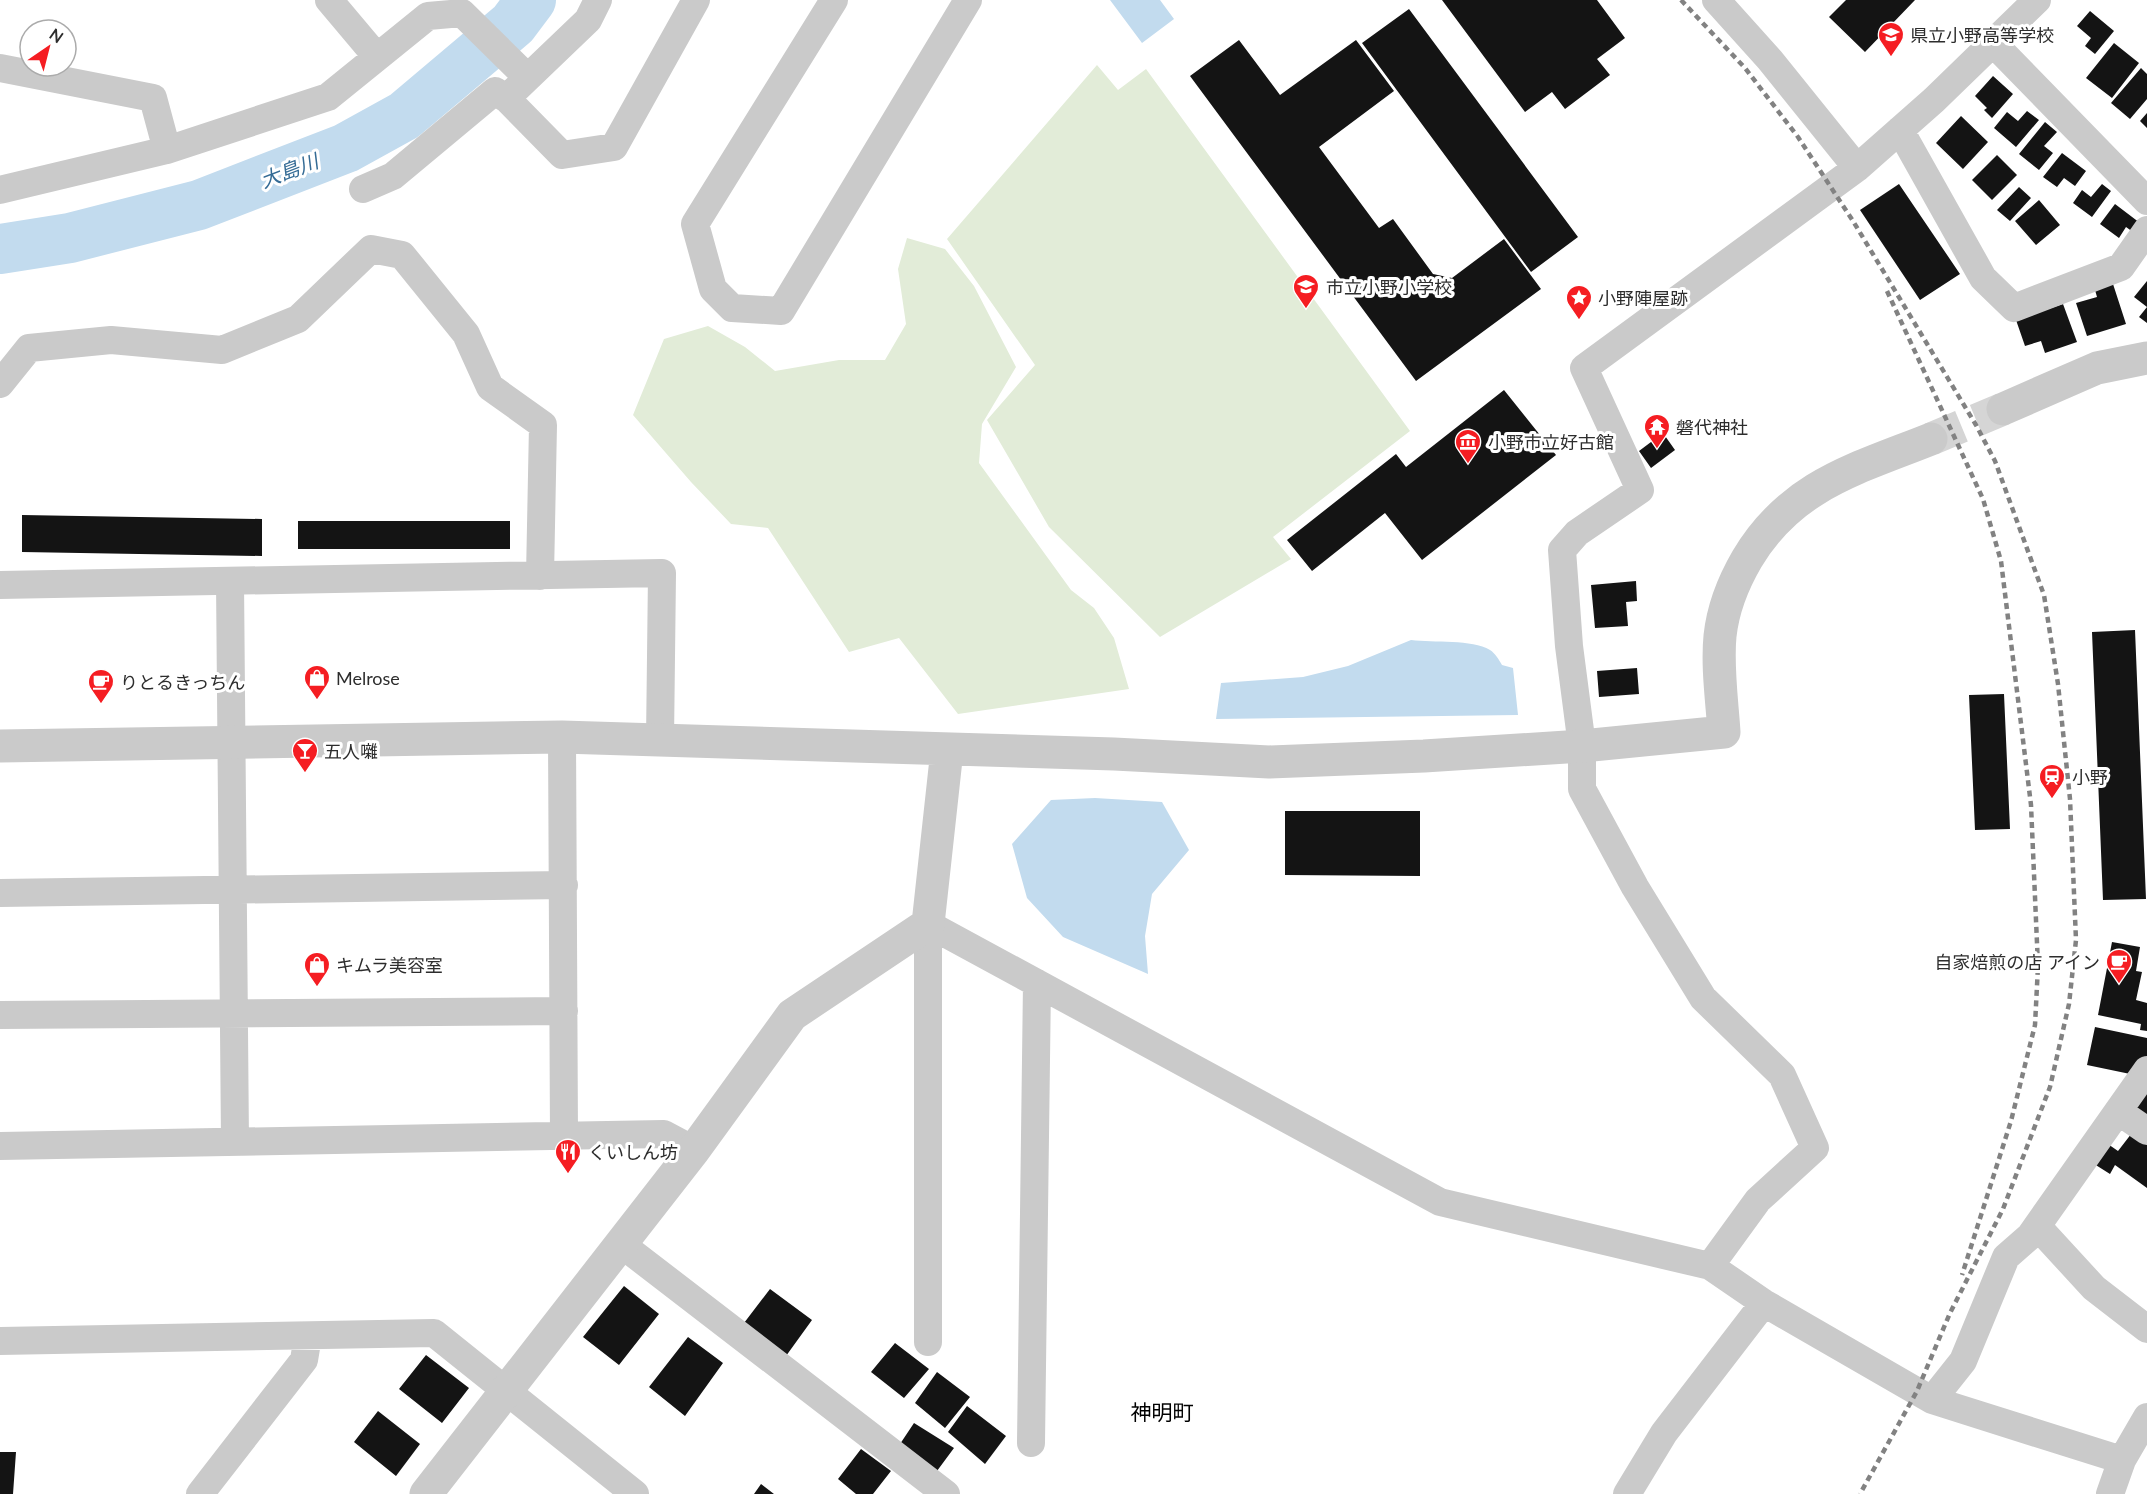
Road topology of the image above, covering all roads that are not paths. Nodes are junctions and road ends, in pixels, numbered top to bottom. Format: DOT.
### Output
graph roads {
  1 [pos="329,0"];
  2 [pos="598,0"];
  3 [pos="696,0"];
  4 [pos="834,0"];
  5 [pos="968,0"];
  6 [pos="1716,0"];
  7 [pos="2037,0"];
  8 [pos="1993,43"];
  9 [pos="377,57"];
  10 [pos="0,68"];
  11 [pos="527,77"];
  12 [pos="507,99"];
  13 [pos="1900,130"];
  14 [pos="167,150"];
  15 [pos="1857,168"];
  16 [pos="363,189"];
  17 [pos="0,190"];
  18 [pos="2147,201"];
  19 [pos="2147,230"];
  20 [pos="2147,358"];
  21 [pos="0,384"];
  22 [pos="2003,409"];
  23 [pos="1931,439"];
  24 [pos="540,576"];
  25 [pos="230,581"];
  26 [pos="0,585"];
  27 [pos="562,737"];
  28 [pos="660,740"];
  29 [pos="230,742"];
  30 [pos="0,746"];
  31 [pos="1582,746"];
  32 [pos="946,750"];
  33 [pos="564,885"];
  34 [pos="231,890"];
  35 [pos="0,893"];
  36 [pos="928,924"];
  37 [pos="1037,983"];
  38 [pos="564,1011"];
  39 [pos="234,1014"];
  40 [pos="0,1015"];
  41 [pos="2147,1071"];
  42 [pos="2118,1111"];
  43 [pos="2147,1131"];
  44 [pos="564,1136"];
  45 [pos="235,1142"];
  46 [pos="0,1146"];
  47 [pos="694,1150"];
  48 [pos="2037,1226"];
  49 [pos="621,1244"];
  50 [pos="1710,1266"];
  51 [pos="1764,1303"];
  52 [pos="2147,1329"];
  53 [pos="308,1335"];
  54 [pos="0,1341"];
  55 [pos="928,1342"];
  56 [pos="506,1391"];
  57 [pos="1932,1400"];
  58 [pos="2147,1417"];
  59 [pos="1031,1443"];
  60 [pos="2122,1460"];
  61 [pos="200,1494"];
  62 [pos="426,1494"];
  63 [pos="635,1494"];
  64 [pos="946,1494"];
  65 [pos="1626,1494"];
  66 [pos="2110,1494"];
  1 -- 9 [label="street"];
  2 -- 11 [label="street"];
  3 -- 12 [label="street"];
  4 -- 5 [label="street"];
  6 -- 15 [label="street"];
  7 -- 8 [label="street"];
  8 -- 13 [label="street"];
  8 -- 18 [label="street"];
  9 -- 11 [label="street"];
  9 -- 14 [label="street"];
  10 -- 14 [label="street"];
  11 -- 12 [label="street"];
  12 -- 16 [label="street"];
  13 -- 15 [label="street"];
  13 -- 19 [label="street"];
  14 -- 17 [label="street"];
  15 -- 31 [label="street"];
  20 -- 22 [label="street"];
  21 -- 24 [label="street"];
  23 -- 31 [label="street"];
  24 -- 25 [label="street"];
  24 -- 28 [label="street"];
  25 -- 26 [label="street"];
  25 -- 29 [label="street"];
  27 -- 28 [label="street"];
  27 -- 29 [label="street"];
  27 -- 33 [label="street"];
  28 -- 32 [label="street"];
  29 -- 30 [label="street"];
  29 -- 34 [label="street"];
  31 -- 32 [label="street"];
  31 -- 50 [label="street"];
  32 -- 36 [label="street"];
  33 -- 34 [label="street"];
  33 -- 38 [label="street"];
  34 -- 35 [label="street"];
  34 -- 39 [label="street"];
  36 -- 37 [label="street"];
  36 -- 47 [label="street"];
  36 -- 55 [label="street"];
  37 -- 50 [label="street"];
  37 -- 59 [label="street"];
  38 -- 39 [label="street"];
  38 -- 44 [label="street"];
  39 -- 40 [label="street"];
  39 -- 45 [label="street"];
  41 -- 42 [label="street"];
  42 -- 43 [label="street"];
  42 -- 48 [label="street"];
  44 -- 45 [label="street"];
  44 -- 47 [label="street"];
  45 -- 46 [label="street"];
  47 -- 49 [label="street"];
  48 -- 52 [label="street"];
  48 -- 57 [label="street"];
  49 -- 56 [label="street"];
  49 -- 64 [label="street"];
  50 -- 51 [label="street"];
  51 -- 57 [label="street"];
  51 -- 65 [label="street"];
  53 -- 54 [label="street"];
  53 -- 56 [label="street"];
  53 -- 61 [label="street"];
  56 -- 62 [label="street"];
  56 -- 63 [label="street"];
  57 -- 60 [label="street"];
  58 -- 60 [label="street"];
  60 -- 66 [label="street"];
}
